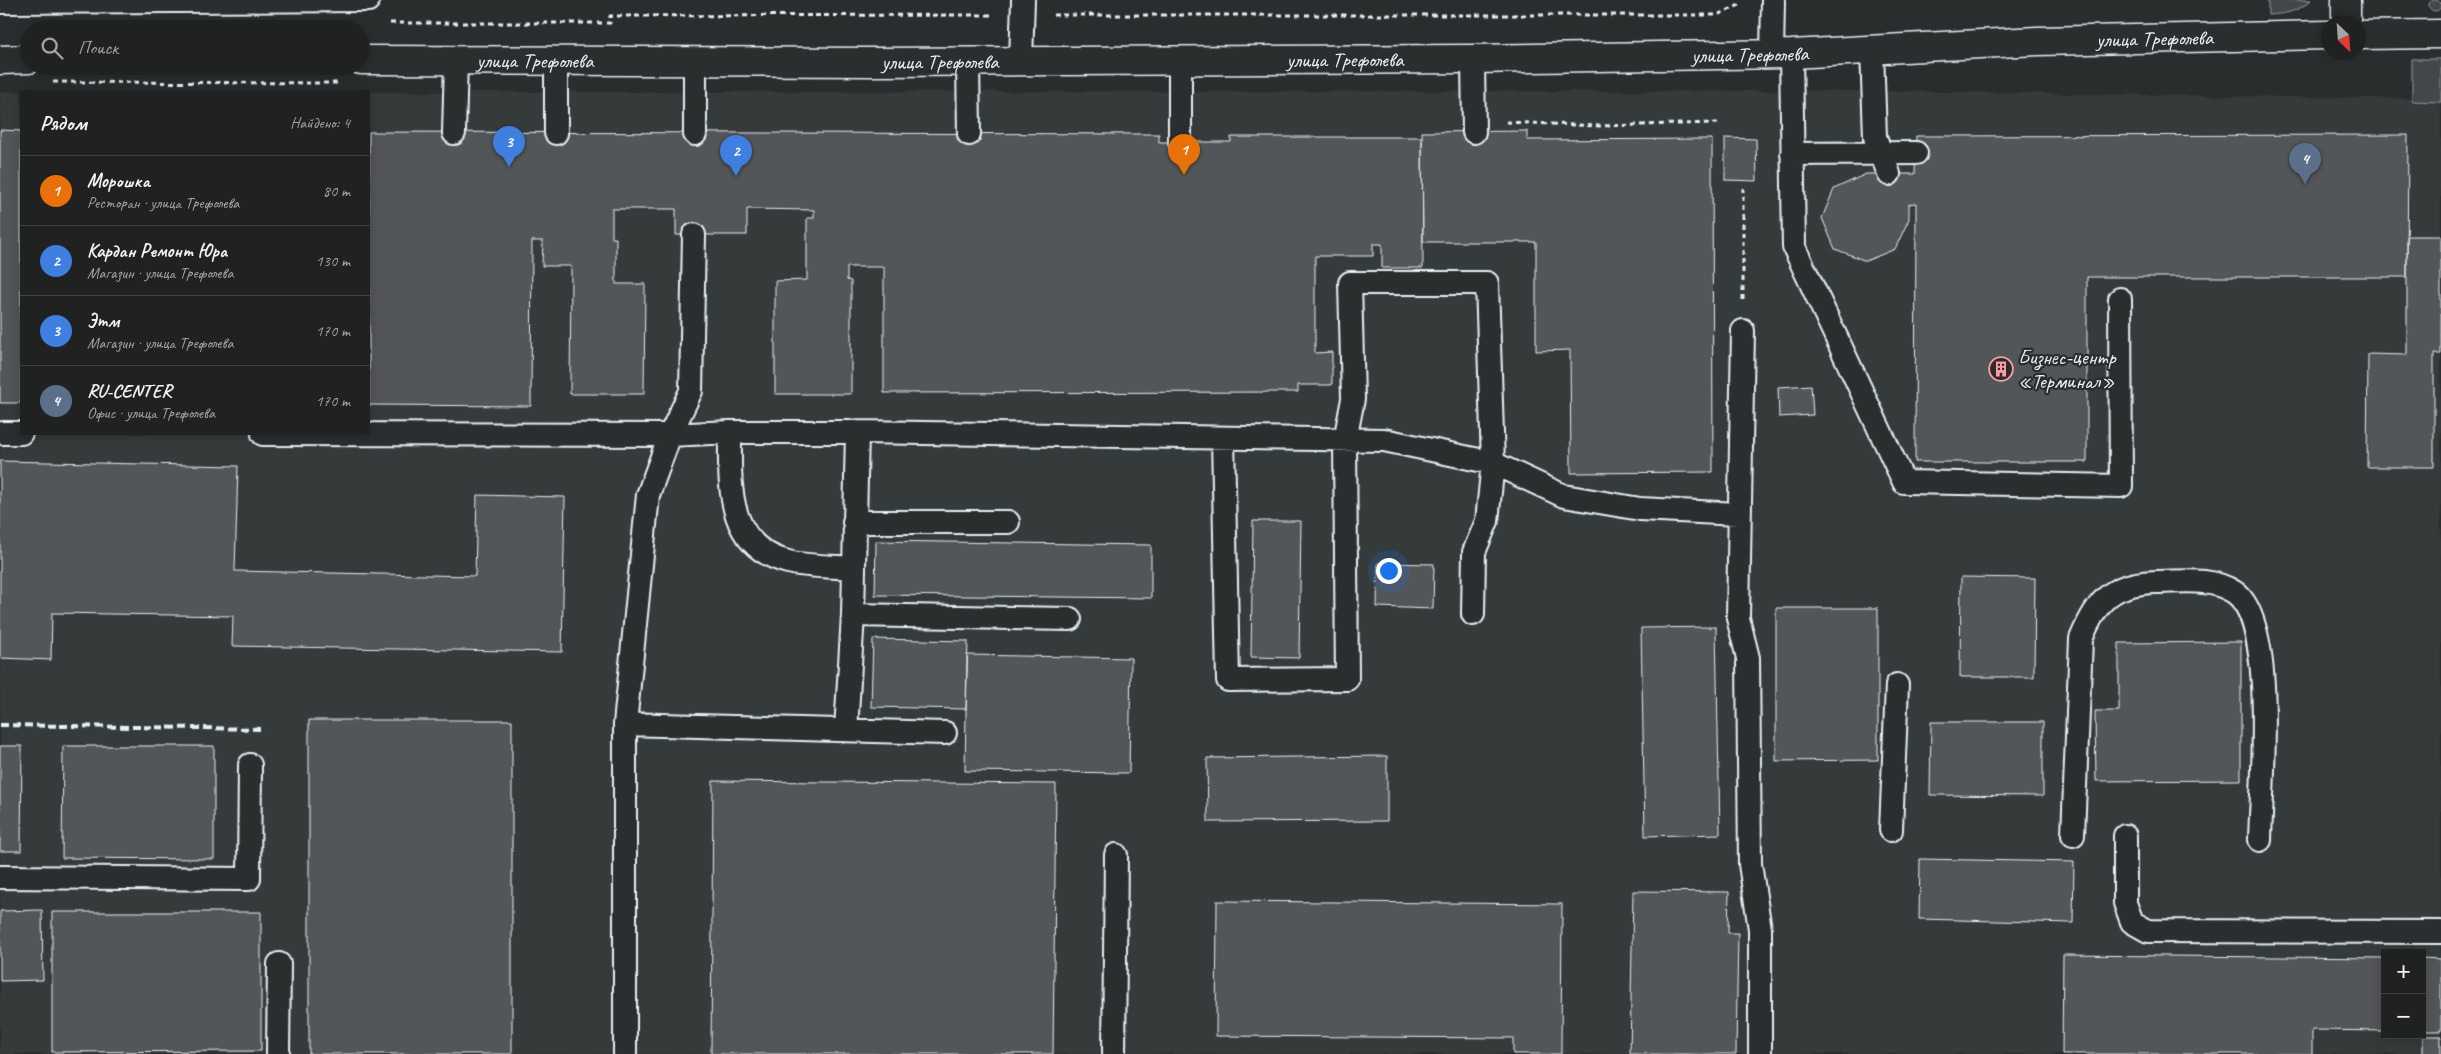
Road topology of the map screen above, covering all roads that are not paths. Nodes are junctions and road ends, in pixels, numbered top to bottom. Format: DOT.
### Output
graph roads {
  1 [pos="368,0"];
  2 [pos="1773,0"];
  3 [pos="2346,0"];
  4 [pos="0,2"];
  5 [pos="1022,8"];
  6 [pos="2346,15"];
  7 [pos="2441,34"];
  8 [pos="2321,35"];
  9 [pos="2366,35"];
  10 [pos="1872,50"];
  11 [pos="1782,54"];
  12 [pos="20,59"];
  13 [pos="0,60"];
  14 [pos="370,60"];
  15 [pos="456,60"];
  16 [pos="1180,60"];
  17 [pos="1473,60"];
  18 [pos="556,61"];
  19 [pos="695,61"];
  20 [pos="968,61"];
  21 [pos="1021,61"];
  22 [pos="1474,126"];
  23 [pos="454,132"];
  24 [pos="556,133"];
  25 [pos="695,134"];
  26 [pos="969,134"];
  27 [pos="1180,142"];
  28 [pos="1916,153"];
  29 [pos="1792,154"];
  30 [pos="1880,154"];
  31 [pos="1889,174"];
  32 [pos="694,235"];
  33 [pos="2120,299"];
  34 [pos="1743,331"];
  35 [pos="730,432"];
  36 [pos="857,432"];
  37 [pos="370,434"];
  38 [pos="670,435"];
  39 [pos="1223,438"];
  40 [pos="1345,440"];
  41 [pos="1493,463"];
  42 [pos="1738,514"];
  43 [pos="854,522"];
  44 [pos="1008,522"];
  45 [pos="854,568"];
  46 [pos="1473,614"];
  47 [pos="853,615"];
  48 [pos="1070,619"];
  49 [pos="1897,685"];
  50 [pos="625,724"];
  51 [pos="846,730"];
  52 [pos="946,733"];
  53 [pos="250,765"];
  54 [pos="1891,830"];
  55 [pos="2073,835"];
  56 [pos="2125,836"];
  57 [pos="2260,840"];
  58 [pos="1116,855"];
  59 [pos="0,877"];
  60 [pos="2441,932"];
  61 [pos="279,964"];
  62 [pos="278,1054"];
  63 [pos="625,1054"];
  64 [pos="1114,1054"];
  65 [pos="1760,1054"];
  1 -- 4 [label="lane"];
  2 -- 11 [label="lane"];
  3 -- 6 [label="street"];
  5 -- 21 [label="lane"];
  7 -- 9 [label="street"];
  8 -- 10 [label="street, улица Трефолева"];
  10 -- 11 [label="street, улица Трефолева"];
  10 -- 30 [label="lane"];
  11 -- 17 [label="street, улица Трефолева"];
  11 -- 29 [label="lane"];
  12 -- 13 [label="street"];
  14 -- 15 [label="street, улица Трефолева"];
  15 -- 18 [label="street, улица Трефолева"];
  15 -- 23 [label="lane"];
  16 -- 17 [label="street, улица Трефолева"];
  16 -- 21 [label="street, улица Трефолева"];
  16 -- 27 [label="lane"];
  17 -- 22 [label="lane"];
  18 -- 19 [label="street, улица Трефолева"];
  18 -- 24 [label="lane"];
  19 -- 20 [label="street, улица Трефолева"];
  19 -- 25 [label="lane"];
  20 -- 21 [label="street, улица Трефолева"];
  20 -- 26 [label="lane"];
  28 -- 30 [label="lane"];
  29 -- 30 [label="lane"];
  29 -- 33 [label="lane"];
  30 -- 31 [label="lane"];
  32 -- 38 [label="lane"];
  34 -- 42 [label="lane"];
  35 -- 36 [label="lane"];
  35 -- 38 [label="lane"];
  35 -- 45 [label="lane"];
  36 -- 39 [label="lane"];
  36 -- 43 [label="lane"];
  37 -- 38 [label="lane"];
  38 -- 50 [label="lane"];
  39 -- 40 [label="lane"];
  39 -- 40 [label="lane"];
  40 -- 41 [label="lane"];
  40 -- 41 [label="lane"];
  41 -- 42 [label="lane"];
  41 -- 46 [label="lane"];
  42 -- 65 [label="lane"];
  43 -- 44 [label="lane"];
  43 -- 45 [label="lane"];
  45 -- 47 [label="lane"];
  47 -- 48 [label="lane"];
  47 -- 51 [label="lane"];
  49 -- 54 [label="lane"];
  50 -- 51 [label="lane"];
  50 -- 63 [label="lane"];
  51 -- 52 [label="lane"];
  53 -- 59 [label="lane"];
  55 -- 57 [label="lane"];
  56 -- 60 [label="lane"];
  58 -- 64 [label="lane"];
  61 -- 62 [label="lane"];
}
